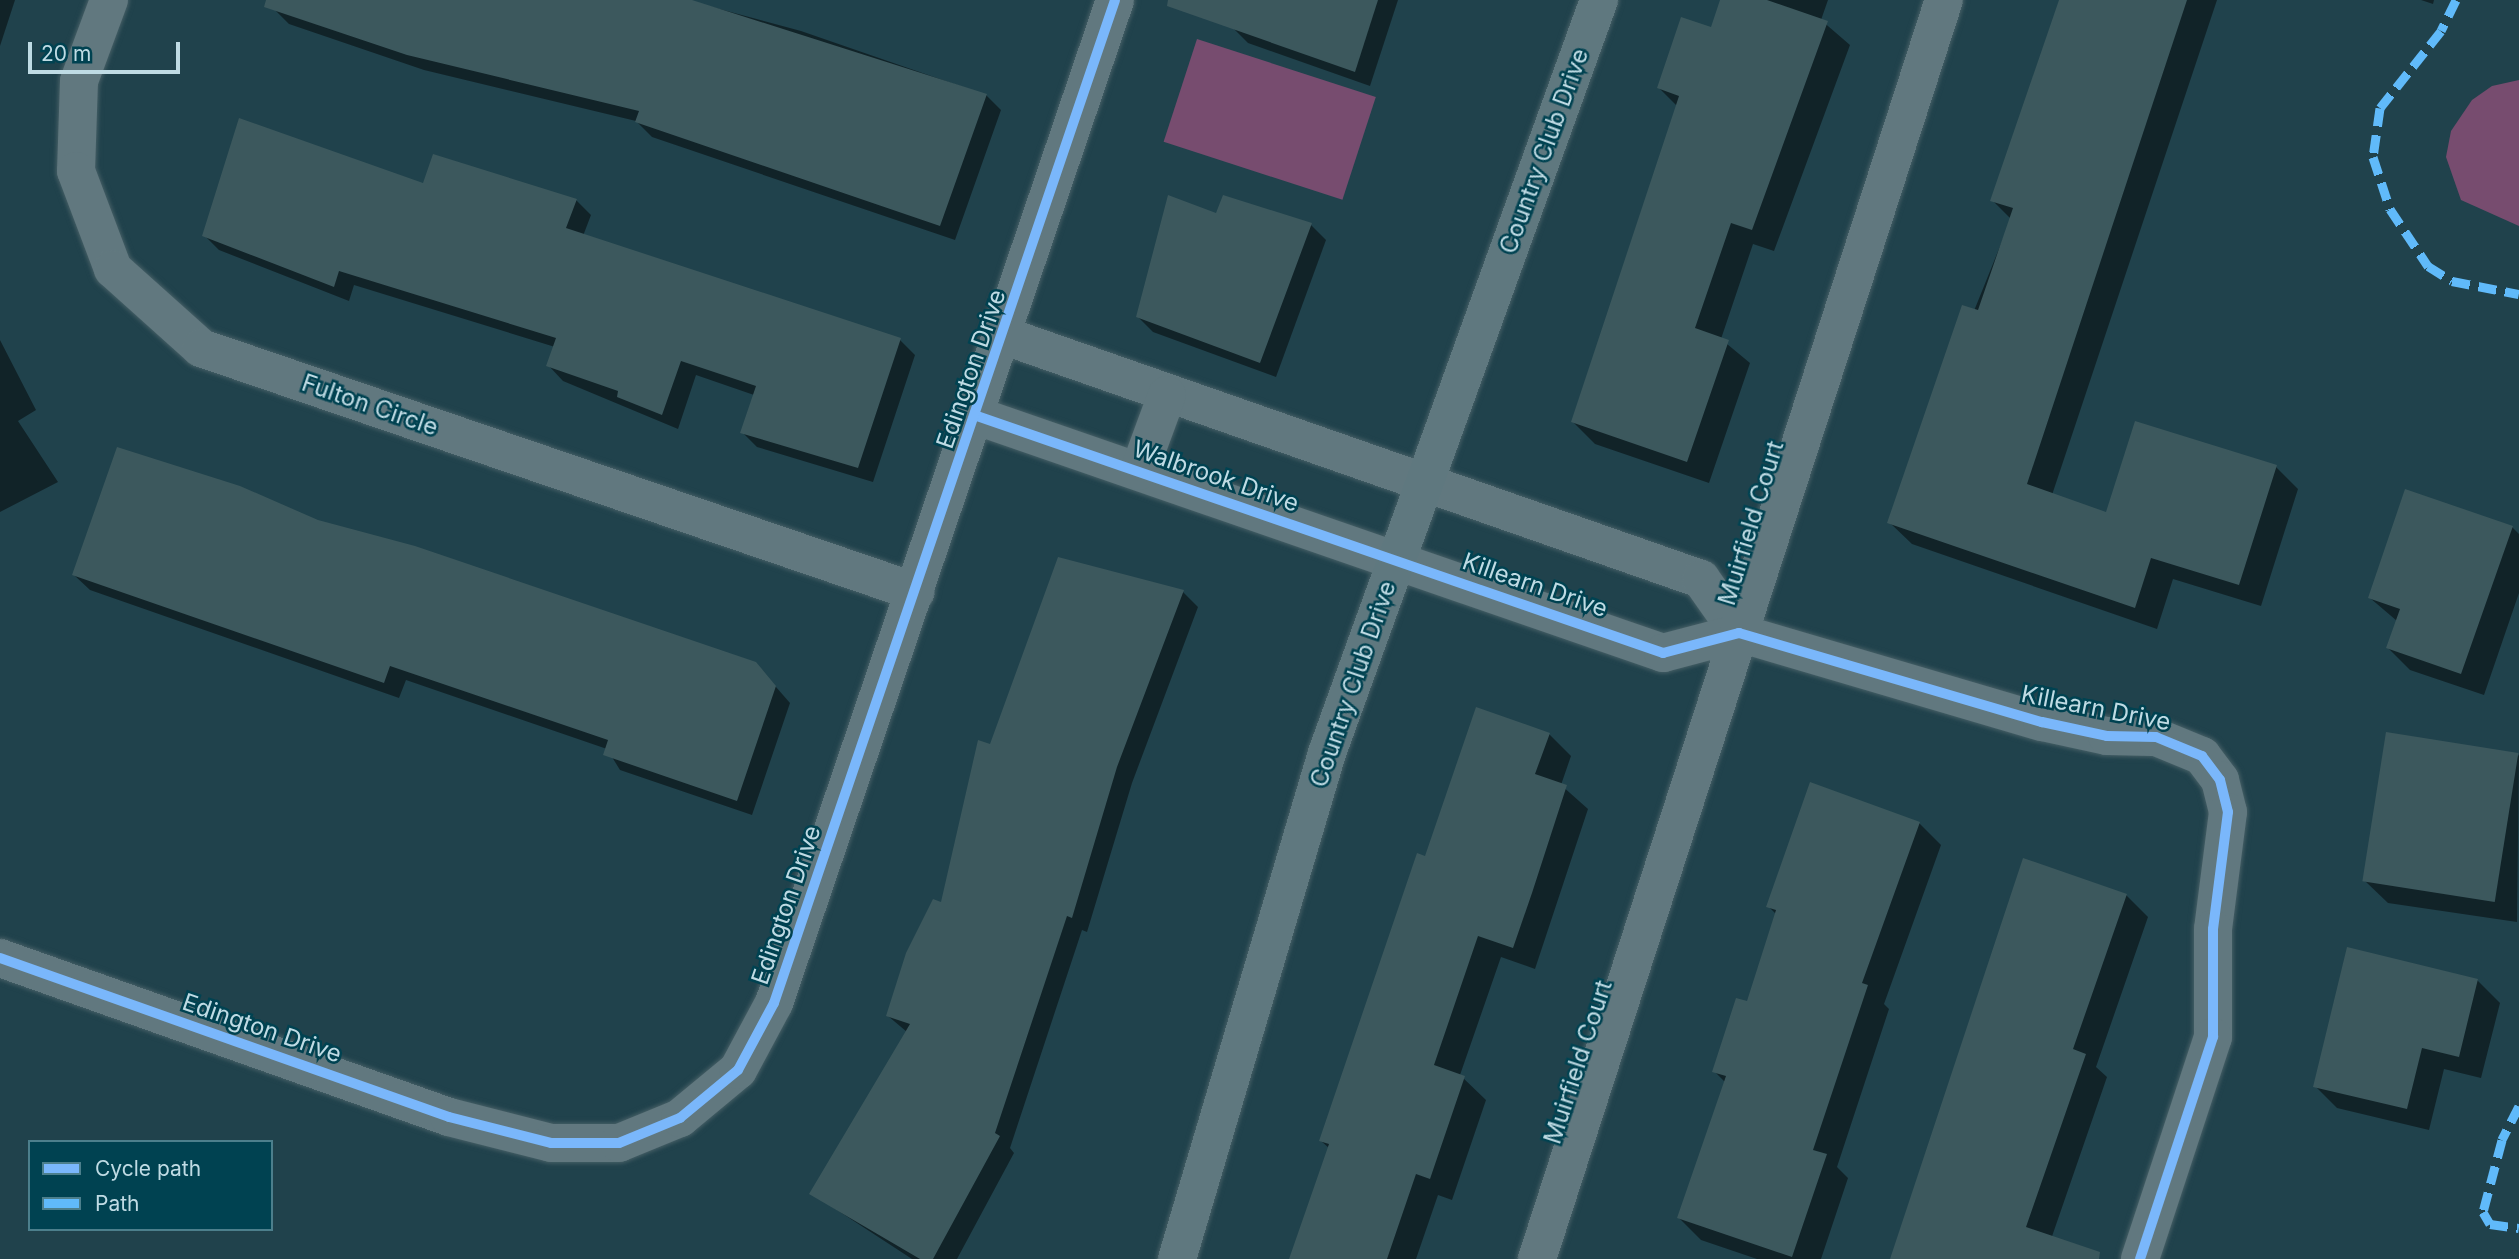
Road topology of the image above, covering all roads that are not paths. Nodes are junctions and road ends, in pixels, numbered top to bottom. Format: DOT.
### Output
graph roads {
  1 [pos="109,0"];
  2 [pos="1115,0"];
  3 [pos="1599,0"];
  4 [pos="1944,0"];
  5 [pos="1005,336"];
  6 [pos="1167,395"];
  7 [pos="977,416"];
  8 [pos="1139,471"];
  9 [pos="1423,484"];
  10 [pos="1396,559"];
  11 [pos="1441,575"];
  12 [pos="916,592"];
  13 [pos="1739,633"];
  14 [pos="0,958"];
  15 [pos="1177,1259"];
  16 [pos="1537,1259"];
  17 [pos="2140,1259"];
  1 -- 12 [label="street, Fulton Circle"];
  2 -- 5 [label="street, Edington Drive"];
  3 -- 9 [label="street, Country Club Drive"];
  4 -- 13 [label="street, Muirfield Court"];
  5 -- 6 [label="street"];
  5 -- 7 [label="street, Edington Drive"];
  6 -- 8 [label="street"];
  6 -- 9 [label="street"];
  7 -- 8 [label="street, Walbrook Drive"];
  7 -- 12 [label="street, Edington Drive"];
  8 -- 10 [label="street, Walbrook Drive"];
  9 -- 10 [label="street, Country Club Drive"];
  9 -- 13 [label="street"];
  10 -- 11 [label="street, Walbrook Drive"];
  10 -- 15 [label="street, Country Club Drive"];
  11 -- 13 [label="street, Killearn Drive"];
  12 -- 14 [label="street, Edington Drive"];
  13 -- 16 [label="street, Muirfield Court"];
  13 -- 17 [label="street, Killearn Drive"];
}
